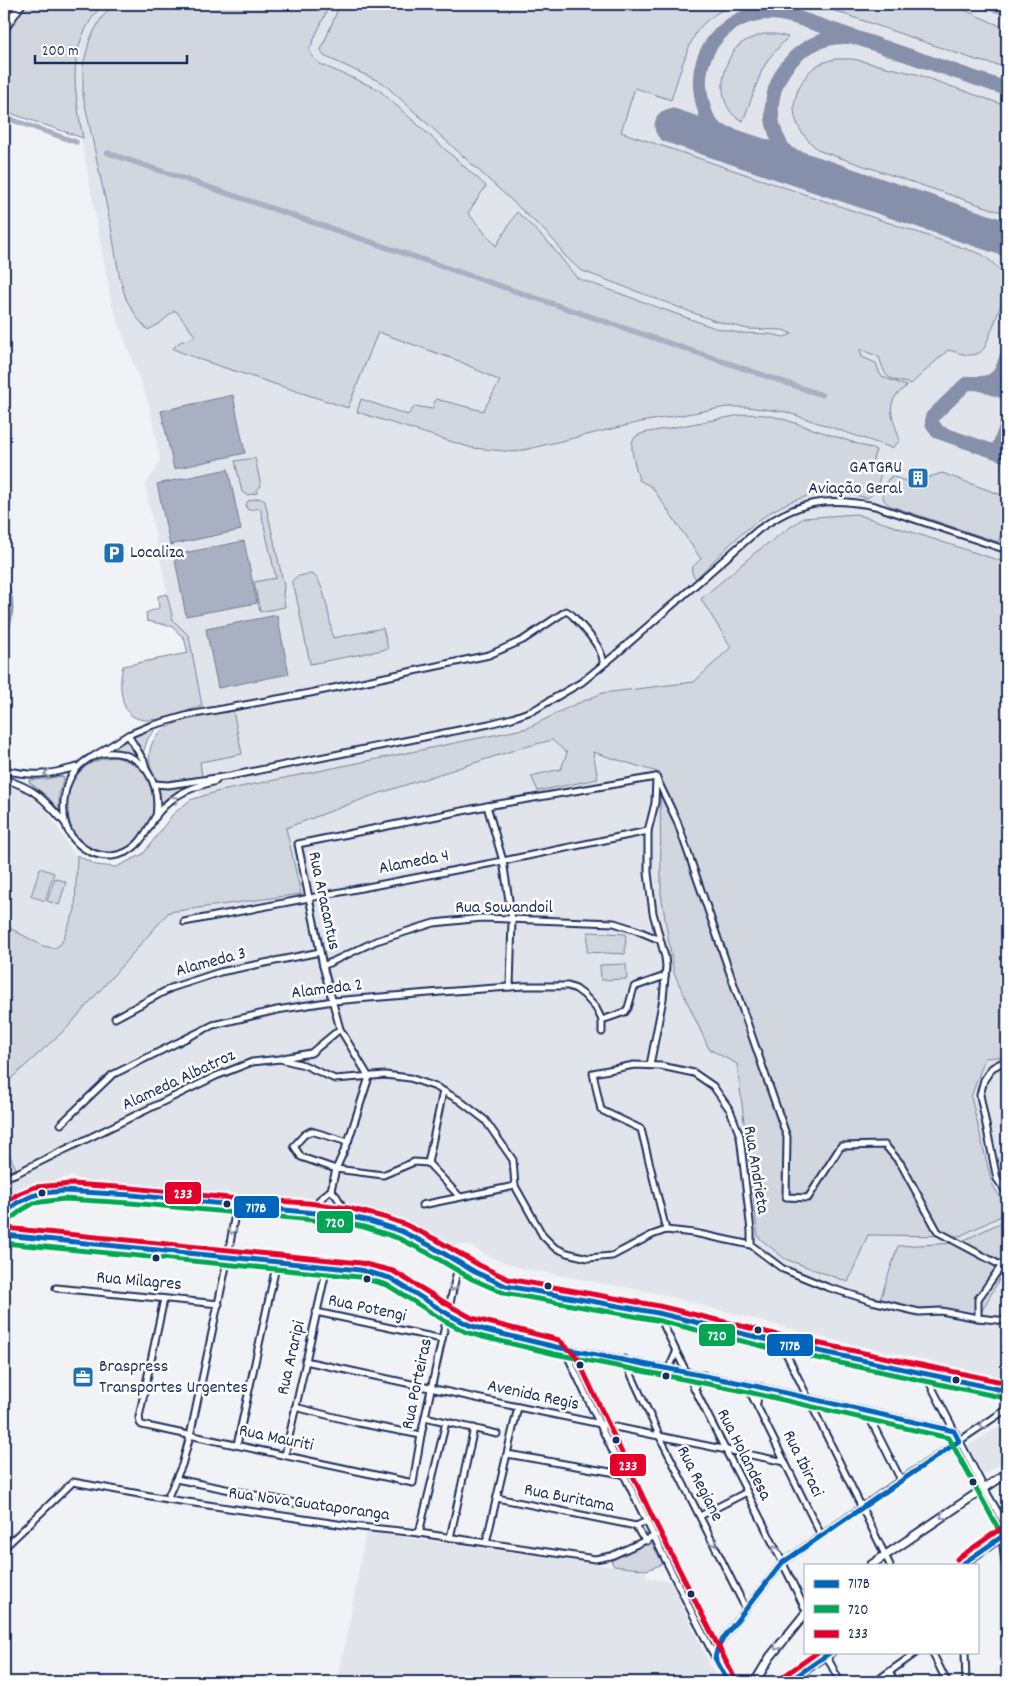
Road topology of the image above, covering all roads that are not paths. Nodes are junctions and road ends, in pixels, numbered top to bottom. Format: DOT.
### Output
graph roads {
  1 [pos="21,4"];
  2 [pos="4,29"];
  3 [pos="1007,550"];
  4 [pos="601,651"];
  5 [pos="615,655"];
  6 [pos="604,664"];
  7 [pos="128,734"];
  8 [pos="94,756"];
  9 [pos="77,767"];
  10 [pos="146,769"];
  11 [pos="4,770"];
  12 [pos="230,776"];
  13 [pos="656,777"];
  14 [pos="4,779"];
  15 [pos="154,784"];
  16 [pos="487,806"];
  17 [pos="156,817"];
  18 [pos="65,823"];
  19 [pos="648,831"];
  20 [pos="503,861"];
  21 [pos="309,897"];
  22 [pos="512,920"];
  23 [pos="184,922"];
  24 [pos="660,940"];
  25 [pos="320,952"];
  26 [pos="323,966"];
  27 [pos="665,976"];
  28 [pos="510,987"];
  29 [pos="333,1001"];
  30 [pos="114,1018"];
  31 [pos="602,1020"];
  32 [pos="340,1029"];
  33 [pos="602,1032"];
  34 [pos="280,1059"];
  35 [pos="650,1066"];
  36 [pos="1007,1066"];
  37 [pos="369,1077"];
  38 [pos="443,1091"];
  39 [pos="60,1124"];
  40 [pos="348,1142"];
  41 [pos="428,1163"];
  42 [pos="336,1169"];
  43 [pos="4,1178"];
  44 [pos="515,1186"];
  45 [pos="331,1190"];
  46 [pos="1007,1193"];
  47 [pos="460,1197"];
  48 [pos="422,1205"];
  49 [pos="236,1206"];
  50 [pos="310,1211"];
  51 [pos="4,1214"];
  52 [pos="347,1215"];
  53 [pos="666,1230"];
  54 [pos="4,1235"];
  55 [pos="751,1245"];
  56 [pos="228,1257"];
  57 [pos="1007,1258"];
  58 [pos="276,1262"];
  59 [pos="459,1262"];
  60 [pos="1002,1266"];
  61 [pos="327,1267"];
  62 [pos="56,1288"];
  63 [pos="164,1298"];
  64 [pos="219,1304"];
  65 [pos="316,1312"];
  66 [pos="658,1313"];
  67 [pos="448,1314"];
  68 [pos="978,1318"];
  69 [pos="1007,1322"];
  70 [pos="442,1339"];
  71 [pos="782,1343"];
  72 [pos="556,1346"];
  73 [pos="572,1349"];
  74 [pos="676,1353"];
  75 [pos="569,1359"];
  76 [pos="624,1359"];
  77 [pos="305,1361"];
  78 [pos="634,1361"];
  79 [pos="669,1368"];
  80 [pos="629,1371"];
  81 [pos="684,1371"];
  82 [pos="925,1374"];
  83 [pos="704,1375"];
  84 [pos="746,1384"];
  85 [pos="762,1387"];
  86 [pos="431,1388"];
  87 [pos="694,1389"];
  88 [pos="1007,1391"];
  89 [pos="808,1398"];
  90 [pos="820,1400"];
  91 [pos="758,1406"];
  92 [pos="295,1407"];
  93 [pos="518,1407"];
  94 [pos="1007,1409"];
  95 [pos="866,1411"];
  96 [pos="815,1412"];
  97 [pos="879,1413"];
  98 [pos="946,1415"];
  99 [pos="425,1417"];
  100 [pos="446,1422"];
  101 [pos="598,1423"];
  102 [pos="874,1426"];
  103 [pos="934,1426"];
  104 [pos="474,1428"];
  105 [pos="954,1431"];
  106 [pos="498,1434"];
  107 [pos="421,1435"];
  108 [pos="190,1436"];
  109 [pos="660,1437"];
  110 [pos="959,1441"];
  111 [pos="237,1445"];
  112 [pos="726,1450"];
  113 [pos="507,1454"];
  114 [pos="284,1455"];
  115 [pos="785,1462"];
  116 [pos="1007,1473"];
  117 [pos="622,1474"];
  118 [pos="176,1479"];
  119 [pos="901,1480"];
  120 [pos="413,1483"];
  121 [pos="984,1488"];
  122 [pos="747,1492"];
  123 [pos="497,1498"];
  124 [pos="167,1499"];
  125 [pos="296,1503"];
  126 [pos="863,1507"];
  127 [pos="700,1516"];
  128 [pos="647,1521"];
  129 [pos="637,1528"];
  130 [pos="1007,1528"];
  131 [pos="419,1533"];
  132 [pos="821,1535"];
  133 [pos="1005,1535"];
  134 [pos="655,1536"];
  135 [pos="450,1538"];
  136 [pos="647,1540"];
  137 [pos="486,1543"];
  138 [pos="634,1546"];
  139 [pos="4,1548"];
  140 [pos="885,1555"];
  141 [pos="782,1563"];
  142 [pos="872,1564"];
  143 [pos="890,1564"];
  144 [pos="962,1564"];
  145 [pos="1007,1580"];
  146 [pos="804,1606"];
  147 [pos="746,1609"];
  148 [pos="804,1615"];
  149 [pos="724,1636"];
  150 [pos="704,1637"];
  151 [pos="827,1654"];
  152 [pos="828,1654"];
  153 [pos="915,1654"];
  154 [pos="933,1654"];
  155 [pos="965,1654"];
  156 [pos="715,1658"];
  157 [pos="890,1673"];
  158 [pos="966,1680"];
  159 [pos="728,1682"];
  160 [pos="755,1682"];
  161 [pos="788,1682"];
  162 [pos="840,1682"];
  163 [pos="875,1682"];
  164 [pos="895,1682"];
  165 [pos="946,1682"];
  166 [pos="962,1682"];
  1 -- 2 [label="main road"];
  3 -- 5 [label="street"];
  4 -- 5 [label="street"];
  4 -- 6 [label="street"];
  4 -- 7 [label="street"];
  5 -- 6 [label="street"];
  6 -- 12 [label="street"];
  7 -- 8 [label="street"];
  7 -- 10 [label="street"];
  8 -- 9 [label="street"];
  8 -- 10 [label="street"];
  9 -- 11 [label="street, one-way"];
  9 -- 18 [label="street"];
  10 -- 15 [label="street"];
  12 -- 15 [label="street"];
  17 -- 12 [label="street, one-way"];
  13 -- 16 [label="street, Rua Aracantus"];
  13 -- 19 [label="street"];
  13 -- 60 [label="street"];
  14 -- 18 [label="street"];
  15 -- 17 [label="street"];
  16 -- 20 [label="street"];
  16 -- 21 [label="street, Rua Aracantus"];
  17 -- 18 [label="street"];
  19 -- 20 [label="street, Alameda 4"];
  19 -- 24 [label="street"];
  20 -- 21 [label="street, Alameda 4"];
  20 -- 22 [label="street"];
  21 -- 23 [label="street, Alameda 4"];
  21 -- 25 [label="street, Rua Aracantus"];
  22 -- 24 [label="street, Rua Sowandoil"];
  22 -- 26 [label="street, Rua Sowandoil"];
  22 -- 28 [label="street"];
  24 -- 27 [label="street"];
  25 -- 26 [label="street, Rua Aracantus"];
  25 -- 30 [label="street, Alameda 3"];
  26 -- 29 [label="street, Rua Aracantus"];
  27 -- 31 [label="street"];
  27 -- 35 [label="street"];
  28 -- 29 [label="street, Alameda 2"];
  28 -- 31 [label="street, Alameda 2"];
  29 -- 32 [label="street, Rua Aracantus"];
  29 -- 39 [label="street, Alameda 2"];
  31 -- 33 [label="street"];
  32 -- 34 [label="street"];
  32 -- 37 [label="street, Rua Aracantus"];
  34 -- 37 [label="street, Alameda Albatroz"];
  34 -- 43 [label="street, Alameda Albatroz"];
  35 -- 53 [label="street, Rua Andrieta"];
  35 -- 55 [label="street, Rua Andrieta"];
  36 -- 46 [label="street"];
  37 -- 38 [label="street, Alameda Albatroz"];
  37 -- 40 [label="street"];
  38 -- 41 [label="street"];
  38 -- 44 [label="street, Alameda Albatroz"];
  40 -- 42 [label="street"];
  40 -- 42 [label="street"];
  41 -- 42 [label="street"];
  41 -- 47 [label="street"];
  42 -- 45 [label="street"];
  44 -- 47 [label="street"];
  44 -- 53 [label="street, Alameda Albatroz"];
  45 -- 50 [label="street"];
  45 -- 52 [label="street"];
  47 -- 48 [label="street"];
  49 -- 50 [label="main road"];
  49 -- 51 [label="main road"];
  49 -- 56 [label="street, one-way"];
  50 -- 52 [label="main road"];
  52 -- 59 [label="main road"];
  53 -- 55 [label="street, Alameda Albatroz"];
  54 -- 56 [label="street"];
  55 -- 68 [label="street, Alameda Albatroz"];
  56 -- 58 [label="street"];
  56 -- 64 [label="street"];
  57 -- 60 [label="street"];
  58 -- 61 [label="street"];
  58 -- 111 [label="street"];
  59 -- 66 [label="main road"];
  59 -- 67 [label="street, Rua Porteiras, one-way"];
  60 -- 68 [label="street"];
  61 -- 65 [label="street, Rua Araripi"];
  61 -- 67 [label="street"];
  62 -- 63 [label="street, Rua Milagres"];
  63 -- 64 [label="street, Rua Milagres"];
  63 -- 108 [label="street, Rua Mauriti"];
  64 -- 108 [label="street"];
  65 -- 70 [label="street, Rua Potengi"];
  65 -- 77 [label="street, Rua Araripi"];
  66 -- 71 [label="main road"];
  66 -- 74 [label="street, Rua Holandesa"];
  67 -- 70 [label="street, Rua Porteiras"];
  67 -- 72 [label="street"];
  68 -- 69 [label="street, Alameda Albatroz"];
  70 -- 86 [label="street, Rua Porteiras"];
  71 -- 82 [label="main road"];
  71 -- 89 [label="street"];
  72 -- 73 [label="street"];
  72 -- 75 [label="street"];
  73 -- 75 [label="street"];
  73 -- 76 [label="street"];
  74 -- 79 [label="street"];
  74 -- 81 [label="street, Rua Holandesa"];
  75 -- 101 [label="street"];
  76 -- 78 [label="street"];
  76 -- 80 [label="street, Rua Regiane"];
  77 -- 86 [label="street, Avenida Regis"];
  77 -- 92 [label="street, Rua Araripi"];
  78 -- 79 [label="street"];
  78 -- 80 [label="street"];
  79 -- 81 [label="street"];
  80 -- 109 [label="street, Rua Regiane"];
  81 -- 83 [label="street"];
  81 -- 87 [label="street, Rua Holandesa"];
  82 -- 88 [label="main road"];
  82 -- 98 [label="street"];
  83 -- 84 [label="street"];
  83 -- 87 [label="street"];
  84 -- 85 [label="street"];
  84 -- 91 [label="street, Rua Ibiraci"];
  85 -- 89 [label="street"];
  85 -- 91 [label="street"];
  86 -- 93 [label="street, Avenida Regis"];
  86 -- 99 [label="street, Rua Porteiras"];
  87 -- 112 [label="street, Rua Holandesa"];
  89 -- 90 [label="street"];
  89 -- 96 [label="street"];
  90 -- 95 [label="street"];
  90 -- 96 [label="street"];
  91 -- 115 [label="street, Rua Ibiraci"];
  92 -- 107 [label="street"];
  92 -- 114 [label="street, Rua Araripi"];
  93 -- 101 [label="street, Avenida Regis"];
  93 -- 113 [label="street"];
  94 -- 110 [label="street, one-way"];
  95 -- 97 [label="street"];
  95 -- 102 [label="street"];
  96 -- 126 [label="street"];
  97 -- 102 [label="street"];
  97 -- 103 [label="street"];
  98 -- 103 [label="street"];
  98 -- 105 [label="street"];
  99 -- 100 [label="street"];
  99 -- 107 [label="street, Rua Porteiras"];
  100 -- 104 [label="street"];
  100 -- 131 [label="street"];
  101 -- 109 [label="street, Avenida Regis"];
  101 -- 117 [label="street"];
  102 -- 119 [label="street"];
  103 -- 105 [label="street"];
  104 -- 106 [label="street"];
  104 -- 135 [label="street"];
  105 -- 110 [label="street"];
  107 -- 120 [label="street, Rua Porteiras"];
  108 -- 111 [label="street, Rua Mauriti"];
  108 -- 118 [label="street"];
  109 -- 112 [label="street, Avenida Regis"];
  109 -- 127 [label="street, Rua Regiane"];
  110 -- 119 [label="street"];
  110 -- 121 [label="street"];
  111 -- 114 [label="street, Rua Mauriti"];
  112 -- 115 [label="street, Avenida Regis"];
  112 -- 122 [label="street, Rua Holandesa"];
  113 -- 117 [label="street"];
  113 -- 123 [label="street"];
  114 -- 120 [label="street, Rua Mauriti"];
  115 -- 132 [label="street, Rua Ibiraci"];
  116 -- 121 [label="main road"];
  117 -- 128 [label="street"];
  118 -- 124 [label="street"];
  118 -- 125 [label="street"];
  119 -- 126 [label="street"];
  121 -- 130 [label="street"];
  121 -- 140 [label="main road, one-way"];
  122 -- 127 [label="street"];
  141 -- 122 [label="street, Rua Holandesa, one-way"];
  123 -- 129 [label="street, Rua Buritama"];
  123 -- 137 [label="street"];
  124 -- 131 [label="street, Rua Nova Guataporanga"];
  124 -- 139 [label="street, Rua Nova Guataporanga"];
  126 -- 132 [label="street"];
  126 -- 140 [label="street"];
  127 -- 147 [label="street, Rua Regiane, one-way"];
  128 -- 129 [label="street, Rua Buritama"];
  128 -- 134 [label="street"];
  129 -- 136 [label="street"];
  129 -- 138 [label="street"];
  131 -- 135 [label="street, Rua Nova Guataporanga"];
  132 -- 141 [label="street"];
  133 -- 144 [label="main road"];
  133 -- 145 [label="street"];
  134 -- 136 [label="street, Rua Nova Guataporanga"];
  134 -- 150 [label="street"];
  135 -- 137 [label="street, Rua Nova Guataporanga"];
  136 -- 138 [label="street, Rua Nova Guataporanga"];
  137 -- 138 [label="street, Rua Nova Guataporanga"];
  140 -- 142 [label="main road"];
  140 -- 143 [label="street"];
  141 -- 146 [label="street, Rua Holandesa"];
  141 -- 147 [label="street"];
  147 -- 149 [label="street"];
  148 -- 160 [label="main road, one-way"];
  149 -- 150 [label="street"];
  149 -- 156 [label="street"];
  150 -- 156 [label="street"];
  151 -- 161 [label="main road"];
  152 -- 162 [label="street"];
  153 -- 157 [label="street"];
  154 -- 165 [label="street"];
  155 -- 158 [label="street"];
  156 -- 159 [label="street"];
  157 -- 163 [label="street"];
  157 -- 164 [label="street"];
  158 -- 166 [label="street"];
}
